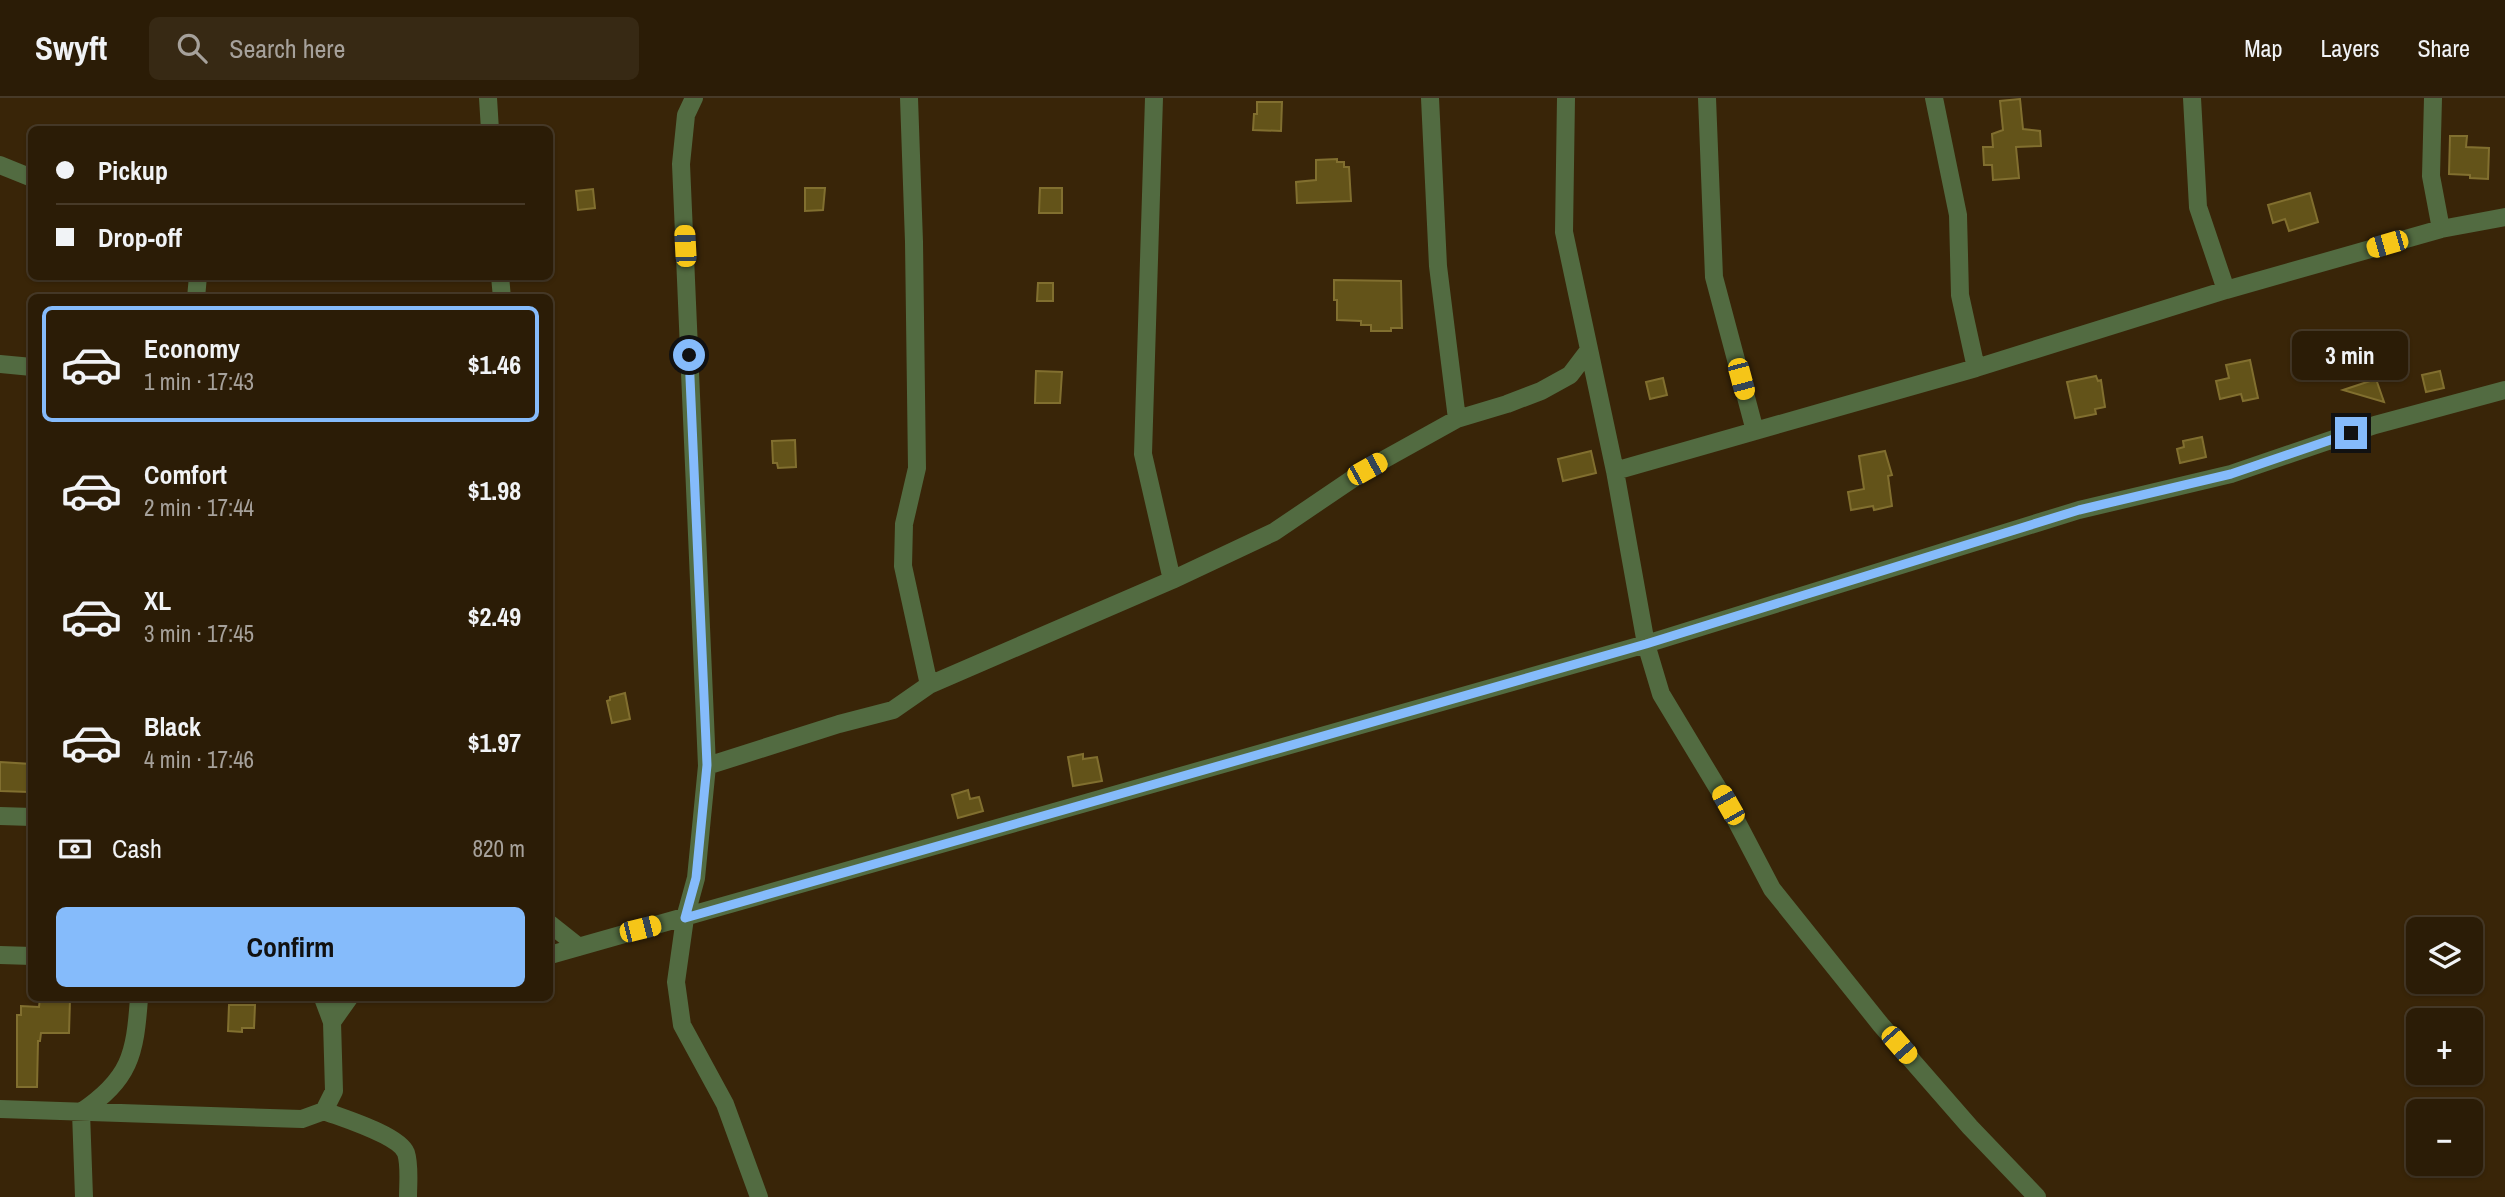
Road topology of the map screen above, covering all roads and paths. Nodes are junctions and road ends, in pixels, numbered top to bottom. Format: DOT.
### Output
graph roads {
  1 [pos="488,98"];
  2 [pos="694,98"];
  3 [pos="909,98"];
  4 [pos="1154,98"];
  5 [pos="1430,98"];
  6 [pos="1707,98"];
  7 [pos="1934,98"];
  8 [pos="2192,98"];
  9 [pos="2433,98"];
  10 [pos="1567,101"];
  11 [pos="490,126"];
  12 [pos="0,165"];
  13 [pos="28,176"];
  14 [pos="2505,217"];
  15 [pos="2441,229"];
  16 [pos="2226,290"];
  17 [pos="1589,351"];
  18 [pos="0,364"];
  19 [pos="28,367"];
  20 [pos="1976,368"];
  21 [pos="2505,390"];
  22 [pos="1457,419"];
  23 [pos="1755,431"];
  24 [pos="1615,471"];
  25 [pos="1172,580"];
  26 [pos="1646,644"];
  27 [pos="929,685"];
  28 [pos="707,765"];
  29 [pos="0,816"];
  30 [pos="28,817"];
  31 [pos="685,918"];
  32 [pos="553,926"];
  33 [pos="579,947"];
  34 [pos="553,954"];
  35 [pos="0,955"];
  36 [pos="28,956"];
  37 [pos="139,1001"];
  38 [pos="324,1001"];
  39 [pos="347,1001"];
  40 [pos="332,1022"];
  41 [pos="0,1109"];
  42 [pos="324,1111"];
  43 [pos="81,1112"];
  44 [pos="84,1197"];
  45 [pos="408,1197"];
  46 [pos="759,1197"];
  47 [pos="2037,1197"];
  1 -- 11 [label="street"];
  2 -- 28 [label="street"];
  3 -- 27 [label="street"];
  4 -- 25 [label="street"];
  5 -- 22 [label="street"];
  6 -- 23 [label="street"];
  7 -- 20 [label="street"];
  8 -- 16 [label="street"];
  9 -- 15 [label="street"];
  10 -- 17 [label="street"];
  12 -- 13 [label="street"];
  14 -- 15 [label="street"];
  15 -- 16 [label="street"];
  16 -- 20 [label="street"];
  17 -- 22 [label="street"];
  17 -- 24 [label="street"];
  18 -- 19 [label="street"];
  20 -- 23 [label="street"];
  21 -- 26 [label="street"];
  22 -- 25 [label="street"];
  23 -- 24 [label="street"];
  24 -- 26 [label="street"];
  25 -- 27 [label="street"];
  26 -- 31 [label="street"];
  26 -- 47 [label="street"];
  27 -- 28 [label="street"];
  28 -- 31 [label="street"];
  29 -- 30 [label="street"];
  31 -- 33 [label="street"];
  31 -- 46 [label="street"];
  32 -- 33 [label="street"];
  33 -- 34 [label="street"];
  35 -- 36 [label="street"];
  37 -- 43 [label="street"];
  38 -- 40 [label="street"];
  39 -- 40 [label="street"];
  40 -- 42 [label="street"];
  41 -- 43 [label="street"];
  42 -- 43 [label="street"];
  42 -- 45 [label="street"];
  43 -- 44 [label="street"];
}
